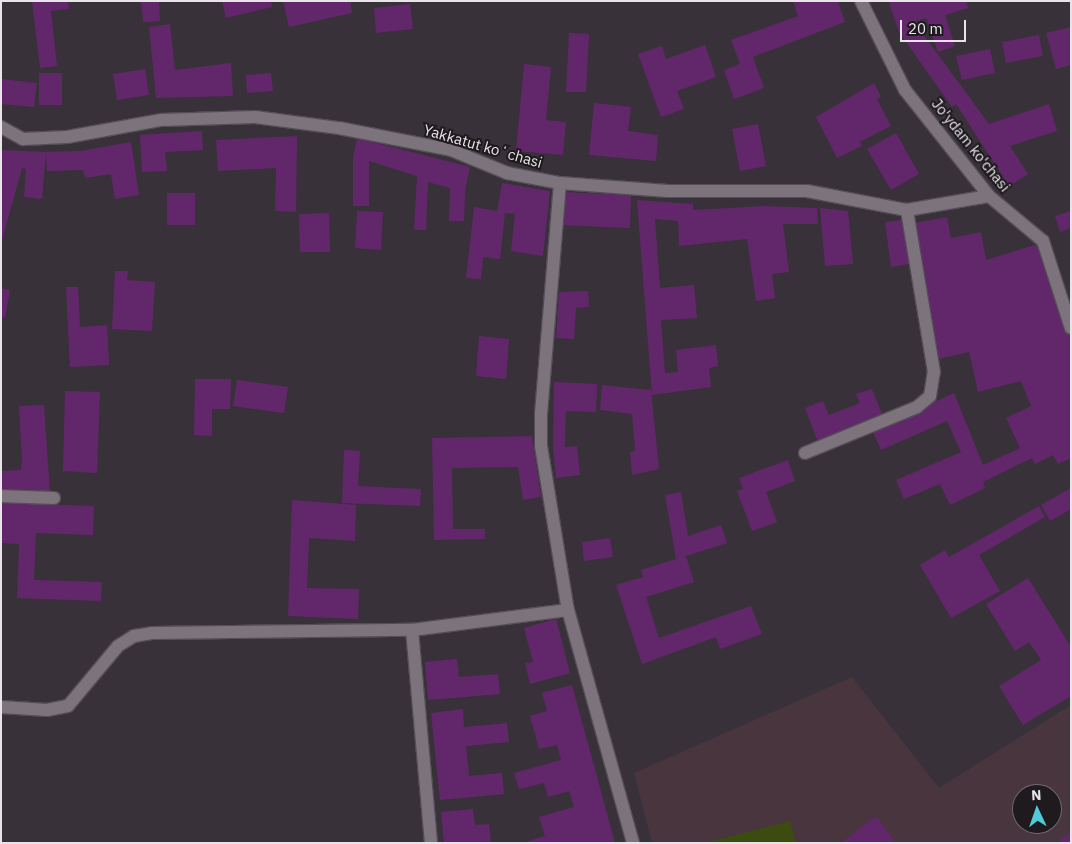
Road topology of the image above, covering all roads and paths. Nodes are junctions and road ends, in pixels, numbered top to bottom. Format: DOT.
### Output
graph roads {
  1 [pos="861,1"];
  2 [pos="1,127"];
  3 [pos="560,183"];
  4 [pos="988,196"];
  5 [pos="908,210"];
  6 [pos="1071,328"];
  7 [pos="805,453"];
  8 [pos="1,496"];
  9 [pos="54,498"];
  10 [pos="568,610"];
  11 [pos="412,630"];
  12 [pos="1,707"];
  13 [pos="431,843"];
  14 [pos="633,843"];
  1 -- 4 [label="street, Jo'ydam ko'chasi"];
  2 -- 3 [label="street, Yakkatut koʻchasi"];
  3 -- 5 [label="street, Yakkatut koʻchasi"];
  3 -- 10 [label="street"];
  4 -- 5 [label="street, Yakkatut koʻchasi"];
  4 -- 6 [label="street, Jo'ydam ko'chasi"];
  5 -- 7 [label="street"];
  8 -- 9 [label="street"];
  10 -- 11 [label="street"];
  10 -- 14 [label="street"];
  11 -- 12 [label="street"];
  11 -- 13 [label="street"];
}
